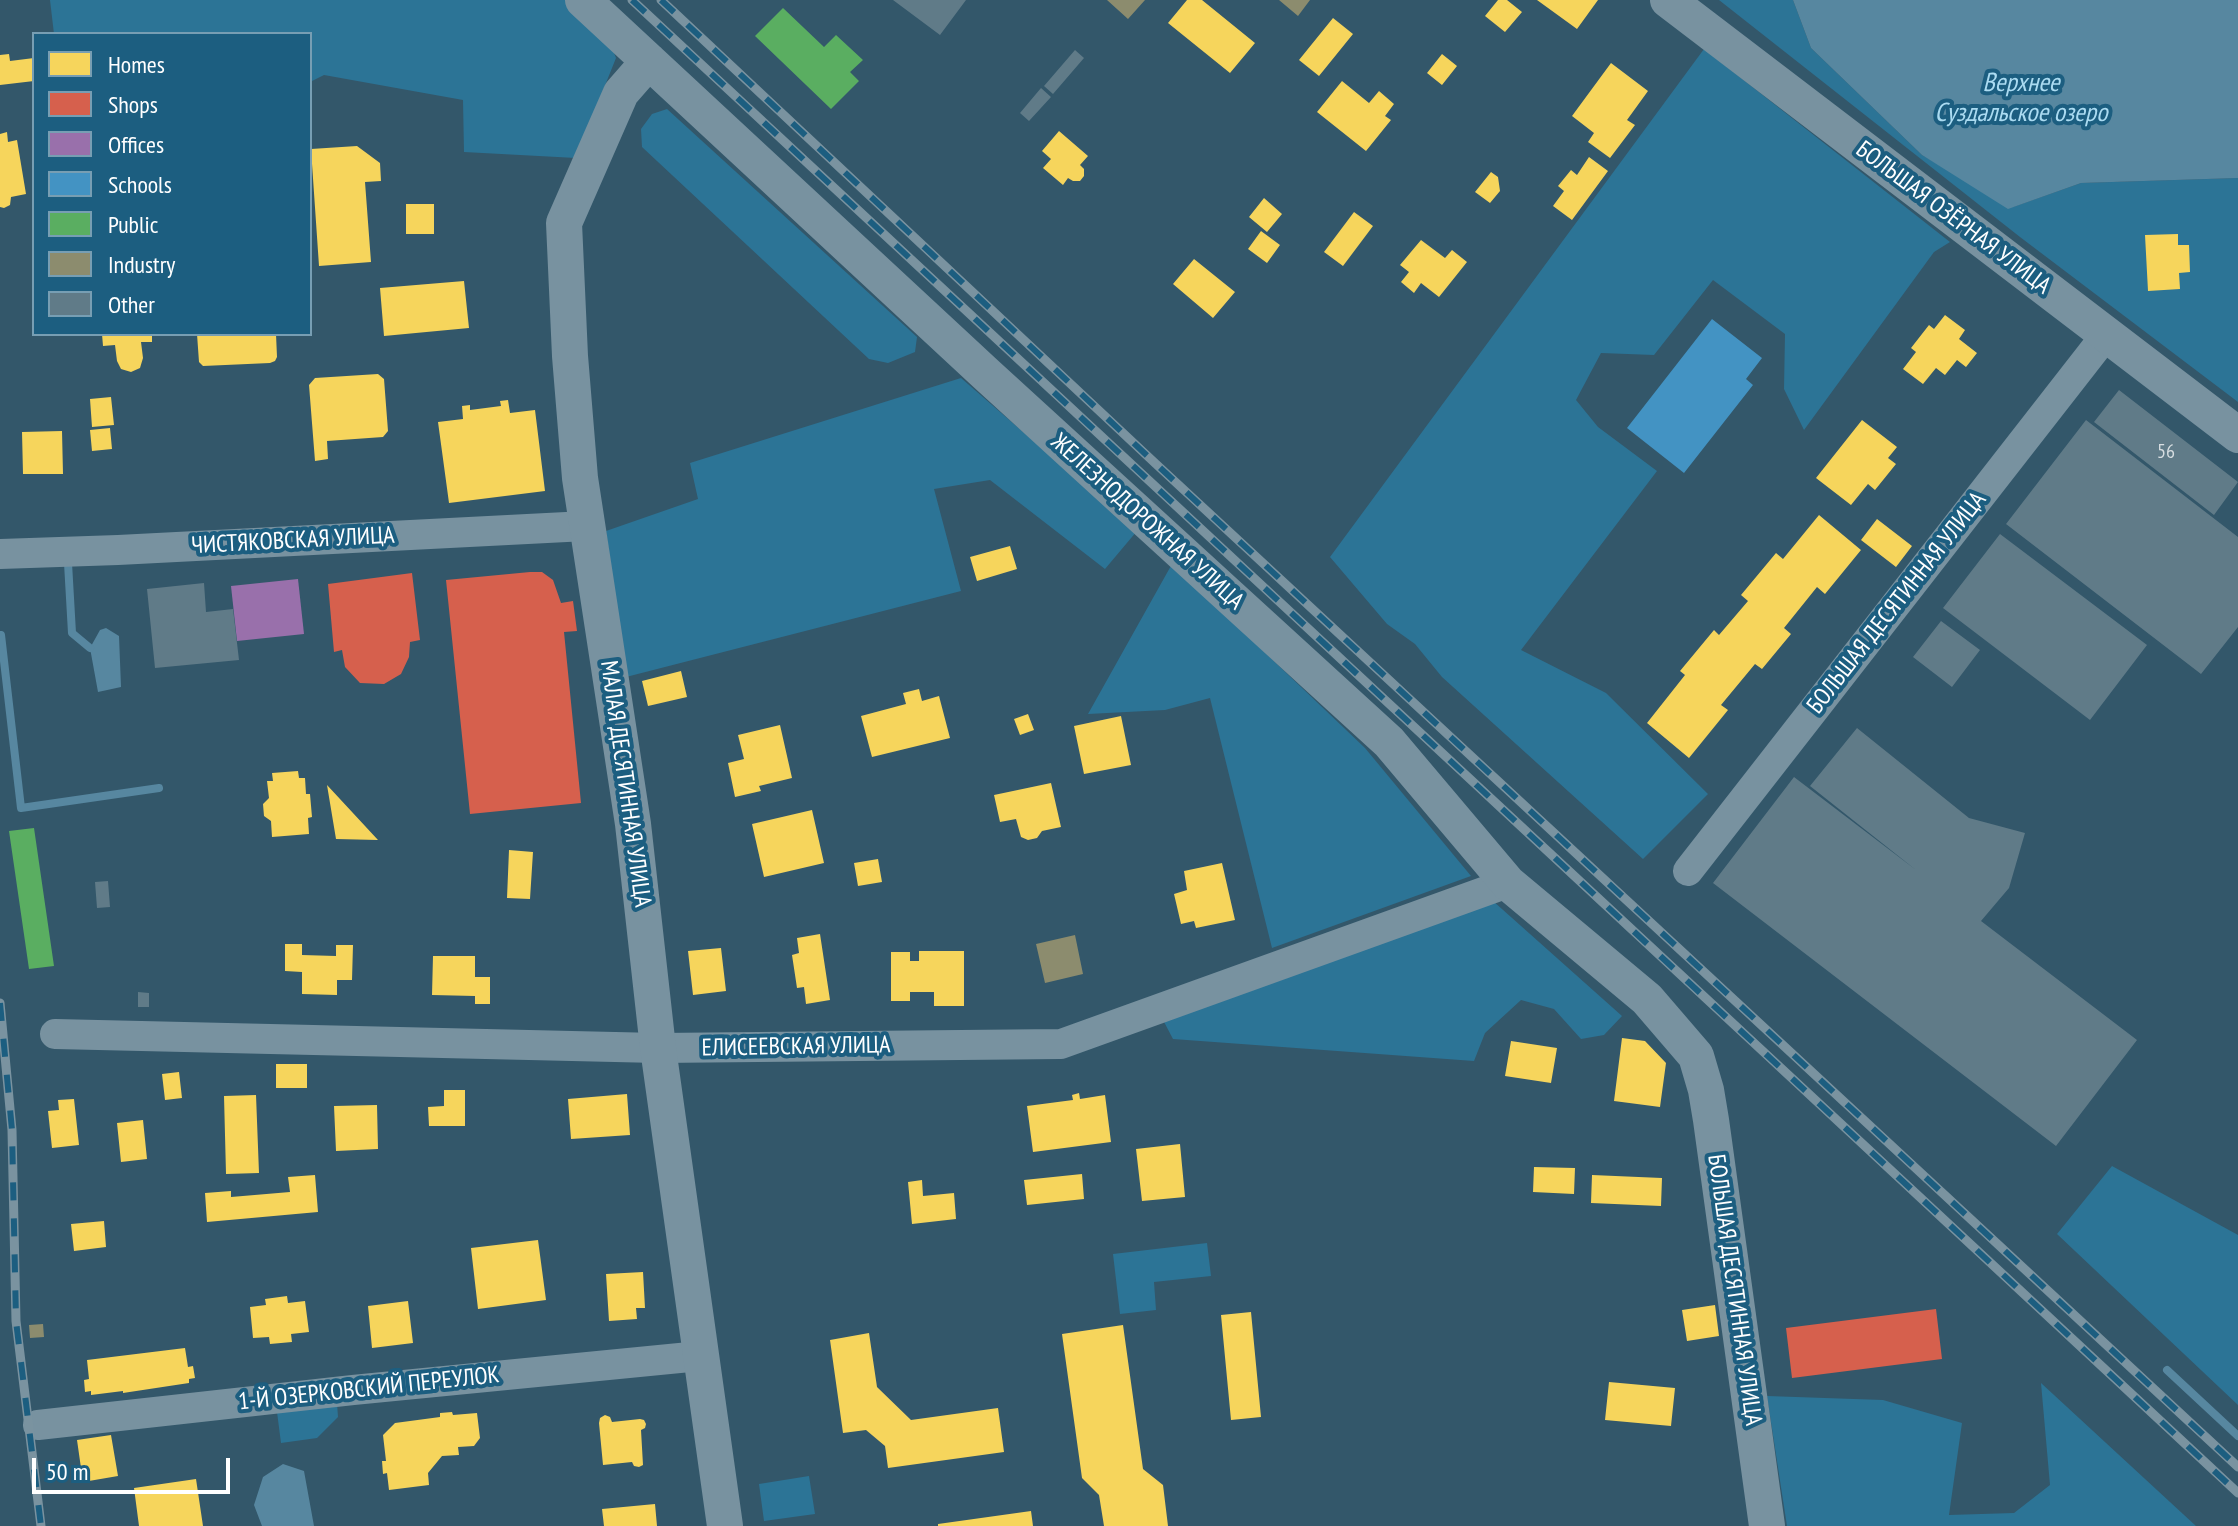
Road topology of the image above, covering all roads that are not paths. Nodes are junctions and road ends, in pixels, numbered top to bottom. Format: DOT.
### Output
graph roads {
  1 [pos="583,0"];
  2 [pos="1668,0"];
  3 [pos="618,33"];
  4 [pos="649,61"];
  5 [pos="621,93"];
  6 [pos="2106,335"];
  7 [pos="2238,435"];
  8 [pos="586,526"];
  9 [pos="0,554"];
  10 [pos="1688,871"];
  11 [pos="1508,883"];
  12 [pos="55,1034"];
  13 [pos="658,1048"];
  14 [pos="1696,1056"];
  15 [pos="700,1356"];
  16 [pos="38,1425"];
  17 [pos="725,1526"];
  18 [pos="1767,1526"];
  1 -- 3 [label="street, ЖЕЛЕЗНОДОРОЖНАЯ УЛИЦА"];
  2 -- 6 [label="street, БОЛЬШАЯ ОЗЁРНАЯ УЛИЦА"];
  3 -- 4 [label="street, ЖЕЛЕЗНОДОРОЖНАЯ УЛИЦА"];
  3 -- 5 [label="street"];
  4 -- 5 [label="street, МАЛАЯ ДЕСЯТИННАЯ УЛИЦА"];
  4 -- 11 [label="street, ЖЕЛЕЗНОДОРОЖНАЯ УЛИЦА"];
  5 -- 8 [label="street, МАЛАЯ ДЕСЯТИННАЯ УЛИЦА"];
  6 -- 7 [label="street, БОЛЬШАЯ ОЗЁРНАЯ УЛИЦА"];
  6 -- 10 [label="street, БОЛЬШАЯ ДЕСЯТИННАЯ УЛИЦА"];
  8 -- 9 [label="street, ЧИСТЯКОВСКАЯ УЛИЦА"];
  8 -- 13 [label="street, МАЛАЯ ДЕСЯТИННАЯ УЛИЦА"];
  11 -- 13 [label="street, ЕЛИСЕЕВСКАЯ УЛИЦА"];
  11 -- 14 [label="street, ЖЕЛЕЗНОДОРОЖНАЯ УЛИЦА"];
  12 -- 13 [label="street, ЕЛИСЕЕВСКАЯ УЛИЦА"];
  13 -- 15 [label="street, МАЛАЯ ДЕСЯТИННАЯ УЛИЦА"];
  14 -- 18 [label="street, БОЛЬШАЯ ДЕСЯТИННАЯ УЛИЦА"];
  15 -- 16 [label="street, 1-Й ОЗЕРКОВСКИЙ ПЕРЕУЛОК"];
  15 -- 17 [label="street, МАЛАЯ ДЕСЯТИННАЯ УЛИЦА"];
}
